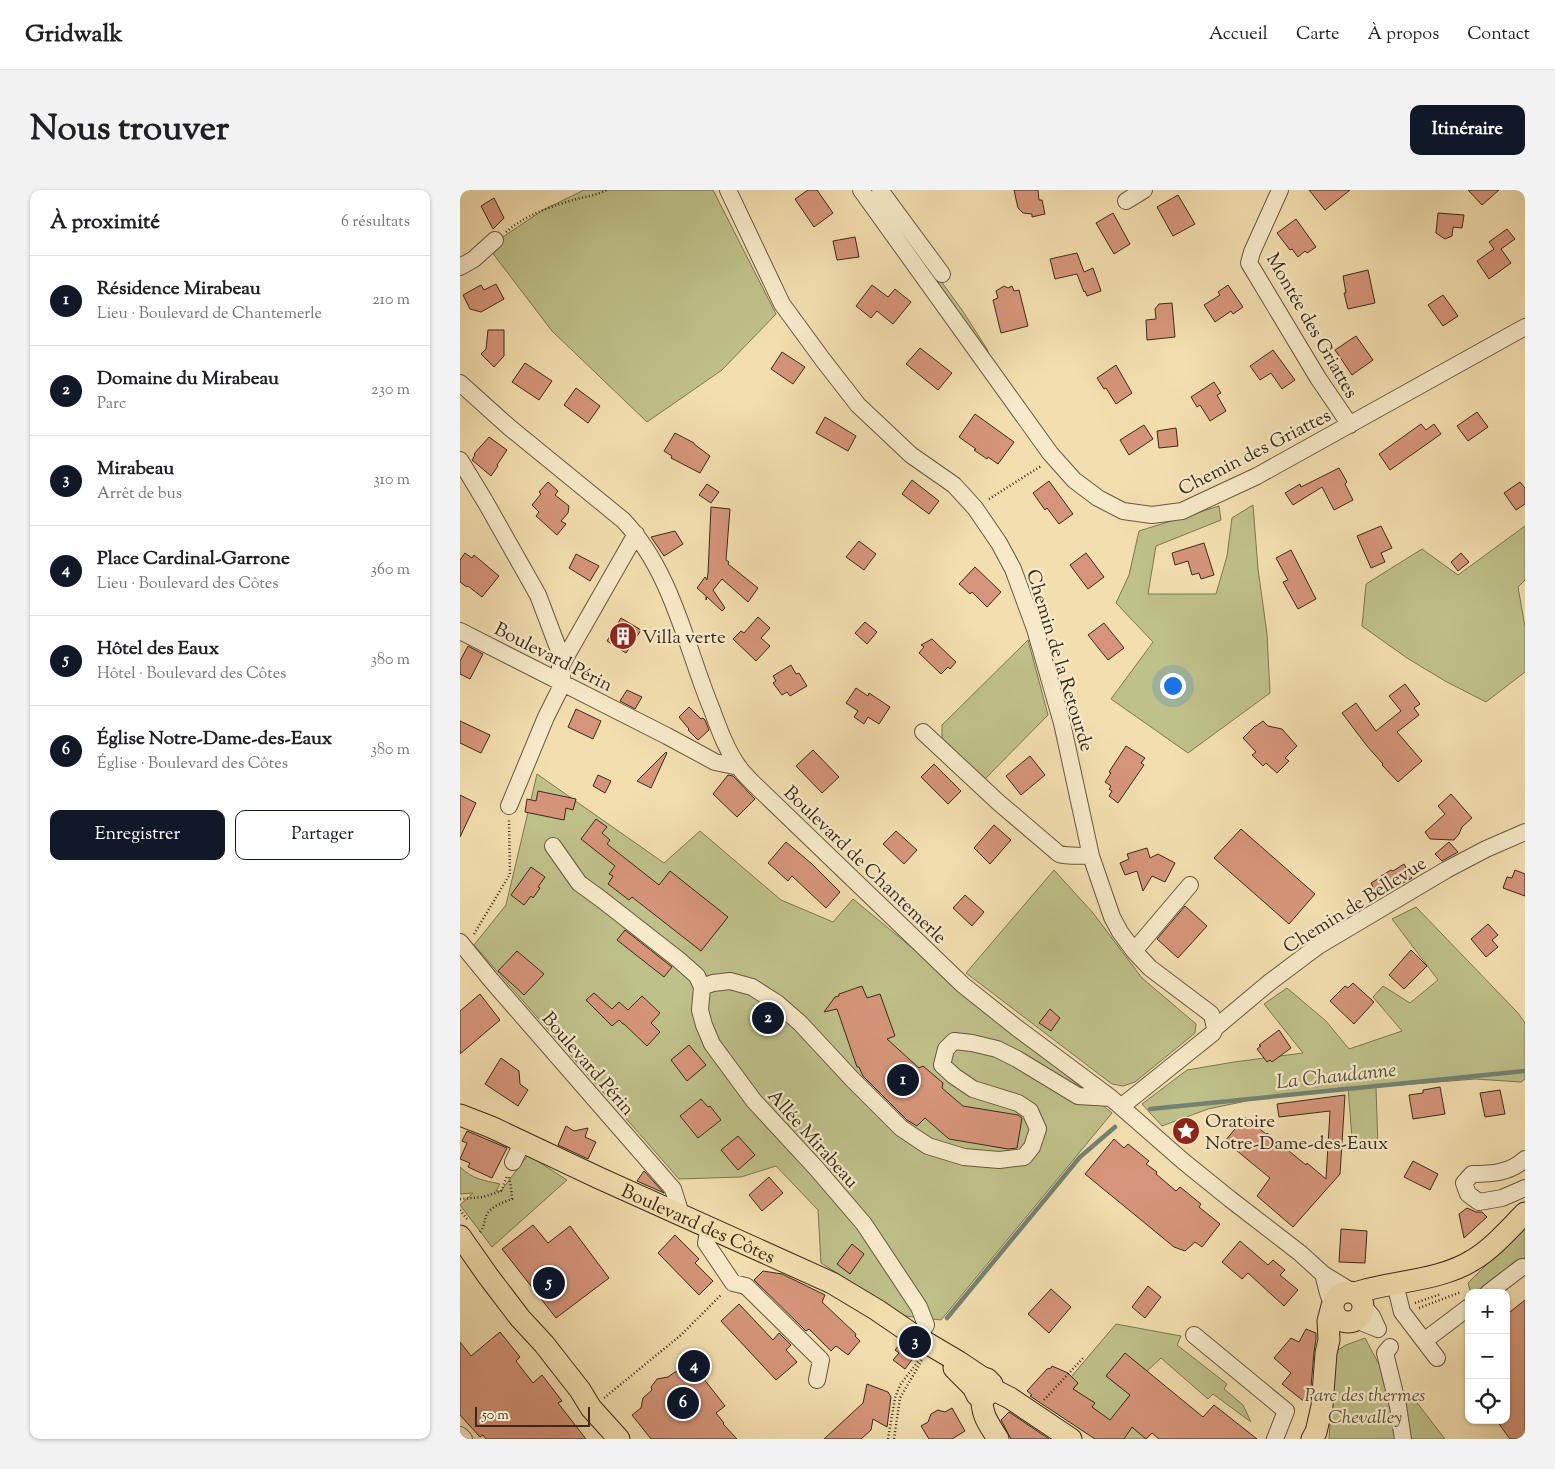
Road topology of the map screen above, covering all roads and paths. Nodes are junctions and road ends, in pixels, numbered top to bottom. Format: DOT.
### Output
graph roads {
  1 [pos="607,190"];
  2 [pos="728,190"];
  3 [pos="861,190"];
  4 [pos="880,190"];
  5 [pos="1144,190"];
  6 [pos="1280,190"];
  7 [pos="1126,201"];
  8 [pos="495,240"];
  9 [pos="460,267"];
  10 [pos="942,274"];
  11 [pos="1525,327"];
  12 [pos="460,383"];
  13 [pos="1350,425"];
  14 [pos="1054,458"];
  15 [pos="460,460"];
  16 [pos="975,508"];
  17 [pos="636,534"];
  18 [pos="460,631"];
  19 [pos="561,675"];
  20 [pos="923,732"];
  21 [pos="738,767"];
  22 [pos="509,806"];
  23 [pos="1525,832"];
  24 [pos="553,846"];
  25 [pos="1086,853"];
  26 [pos="1190,885"];
  27 [pos="463,941"];
  28 [pos="1134,951"];
  29 [pos="702,987"];
  30 [pos="1208,1022"];
  31 [pos="1116,1102"];
  32 [pos="460,1115"];
  33 [pos="1184,1133"];
  34 [pos="1179,1138"];
  35 [pos="523,1142"];
  36 [pos="1525,1159"];
  37 [pos="513,1162"];
  38 [pos="1525,1188"];
  39 [pos="460,1199"];
  40 [pos="1525,1213"];
  41 [pos="681,1214"];
  42 [pos="709,1228"];
  43 [pos="469,1235"];
  44 [pos="1522,1267"];
  45 [pos="1323,1274"];
  46 [pos="1395,1284"];
  47 [pos="1493,1289"];
  48 [pos="1465,1291"];
  49 [pos="723,1293"];
  50 [pos="1411,1304"];
  51 [pos="1348,1306"];
  52 [pos="1465,1311"];
  53 [pos="1194,1335"];
  54 [pos="1424,1341"];
  55 [pos="924,1342"];
  56 [pos="1390,1348"];
  57 [pos="1084,1357"];
  58 [pos="1437,1358"];
  59 [pos="817,1380"];
  60 [pos="982,1388"];
  61 [pos="592,1408"];
  62 [pos="1032,1413"];
  63 [pos="460,1434"];
  64 [pos="464,1439"];
  65 [pos="619,1439"];
  66 [pos="888,1439"];
  67 [pos="894,1439"];
  68 [pos="998,1439"];
  69 [pos="1071,1439"];
  70 [pos="1275,1439"];
  71 [pos="1312,1439"];
  72 [pos="1403,1439"];
  1 -- 8 [label="path"];
  2 -- 16 [label="street, Chemin de la Retourde"];
  3 -- 14 [label="street, Chemin des Griattes"];
  4 -- 10 [label="street"];
  5 -- 7 [label="street"];
  6 -- 13 [label="street, Montée des Griattes"];
  8 -- 9 [label="street"];
  11 -- 13 [label="street, Chemin des Griattes"];
  12 -- 17 [label="street, Boulevard de Chantemerle"];
  13 -- 14 [label="street, Chemin des Griattes"];
  14 -- 16 [label="path"];
  15 -- 19 [label="street"];
  16 -- 25 [label="street, Chemin de la Retourde"];
  17 -- 19 [label="street"];
  17 -- 21 [label="street, Boulevard de Chantemerle"];
  18 -- 19 [label="street, Boulevard Périn"];
  19 -- 21 [label="street, Boulevard Périn"];
  19 -- 22 [label="street"];
  20 -- 25 [label="street"];
  21 -- 31 [label="street, Boulevard de Chantemerle"];
  22 -- 27 [label="path"];
  23 -- 30 [label="street, Chemin de Bellevue"];
  24 -- 29 [label="street"];
  25 -- 28 [label="street, Chemin de la Retourde"];
  26 -- 28 [label="street"];
  27 -- 41 [label="street, Boulevard Périn"];
  28 -- 30 [label="street, Chemin de la Retourde"];
  29 -- 31 [label="street"];
  29 -- 55 [label="street, Allée Mirabeau"];
  30 -- 31 [label="street, Chemin de Bellevue"];
  31 -- 45 [label="street, Boulevard de Chantemerle"];
  32 -- 35 [label="main road, Boulevard des Côtes"];
  33 -- 34 [label="path"];
  35 -- 37 [label="street"];
  35 -- 41 [label="main road, Boulevard des Côtes"];
  36 -- 38 [label="street"];
  39 -- 43 [label="path"];
  40 -- 46 [label="main road"];
  41 -- 42 [label="main road, Boulevard des Côtes"];
  42 -- 55 [label="main road, Boulevard des Côtes"];
  42 -- 59 [label="street"];
  43 -- 61 [label="main road"];
  44 -- 47 [label="street"];
  45 -- 51 [label="street, Boulevard de Chantemerle"];
  45 -- 51 [label="street"];
  46 -- 51 [label="main road"];
  46 -- 54 [label="street"];
  48 -- 50 [label="path"];
  49 -- 61 [label="path"];
  51 -- 71 [label="main road"];
  52 -- 54 [label="street"];
  53 -- 70 [label="street"];
  54 -- 58 [label="street"];
  55 -- 60 [label="main road, Boulevard des Côtes"];
  55 -- 66 [label="path"];
  55 -- 67 [label="path"];
  56 -- 72 [label="street"];
  57 -- 62 [label="path"];
  60 -- 62 [label="main road, Boulevard des Côtes"];
  60 -- 68 [label="main road"];
  61 -- 65 [label="main road"];
  62 -- 69 [label="main road, Boulevard des Côtes"];
  63 -- 64 [label="street"];
}
